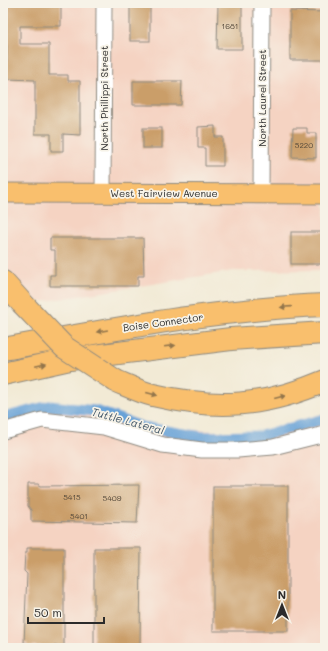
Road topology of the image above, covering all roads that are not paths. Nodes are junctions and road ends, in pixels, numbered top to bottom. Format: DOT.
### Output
graph roads {
  1 [pos="104,3"];
  2 [pos="262,3"];
  3 [pos="3,193"];
  4 [pos="103,193"];
  5 [pos="261,194"];
  6 [pos="325,194"];
  7 [pos="3,282"];
  8 [pos="325,305"];
  9 [pos="325,333"];
  10 [pos="3,349"];
  11 [pos="3,374"];
  12 [pos="325,381"];
  13 [pos="3,431"];
  14 [pos="325,434"];
  1 -- 4 [label="street, North Phillippi Street"];
  2 -- 5 [label="street, North Laurel Street"];
  3 -- 4 [label="main road, West Fairview Avenue"];
  4 -- 5 [label="main road, West Fairview Avenue"];
  5 -- 6 [label="main road, West Fairview Avenue"];
  7 -- 12 [label="highway, one-way, bridge"];
  8 -- 10 [label="highway, Boise Connector, one-way"];
  11 -- 9 [label="highway, one-way"];
  13 -- 14 [label="street"];
}
